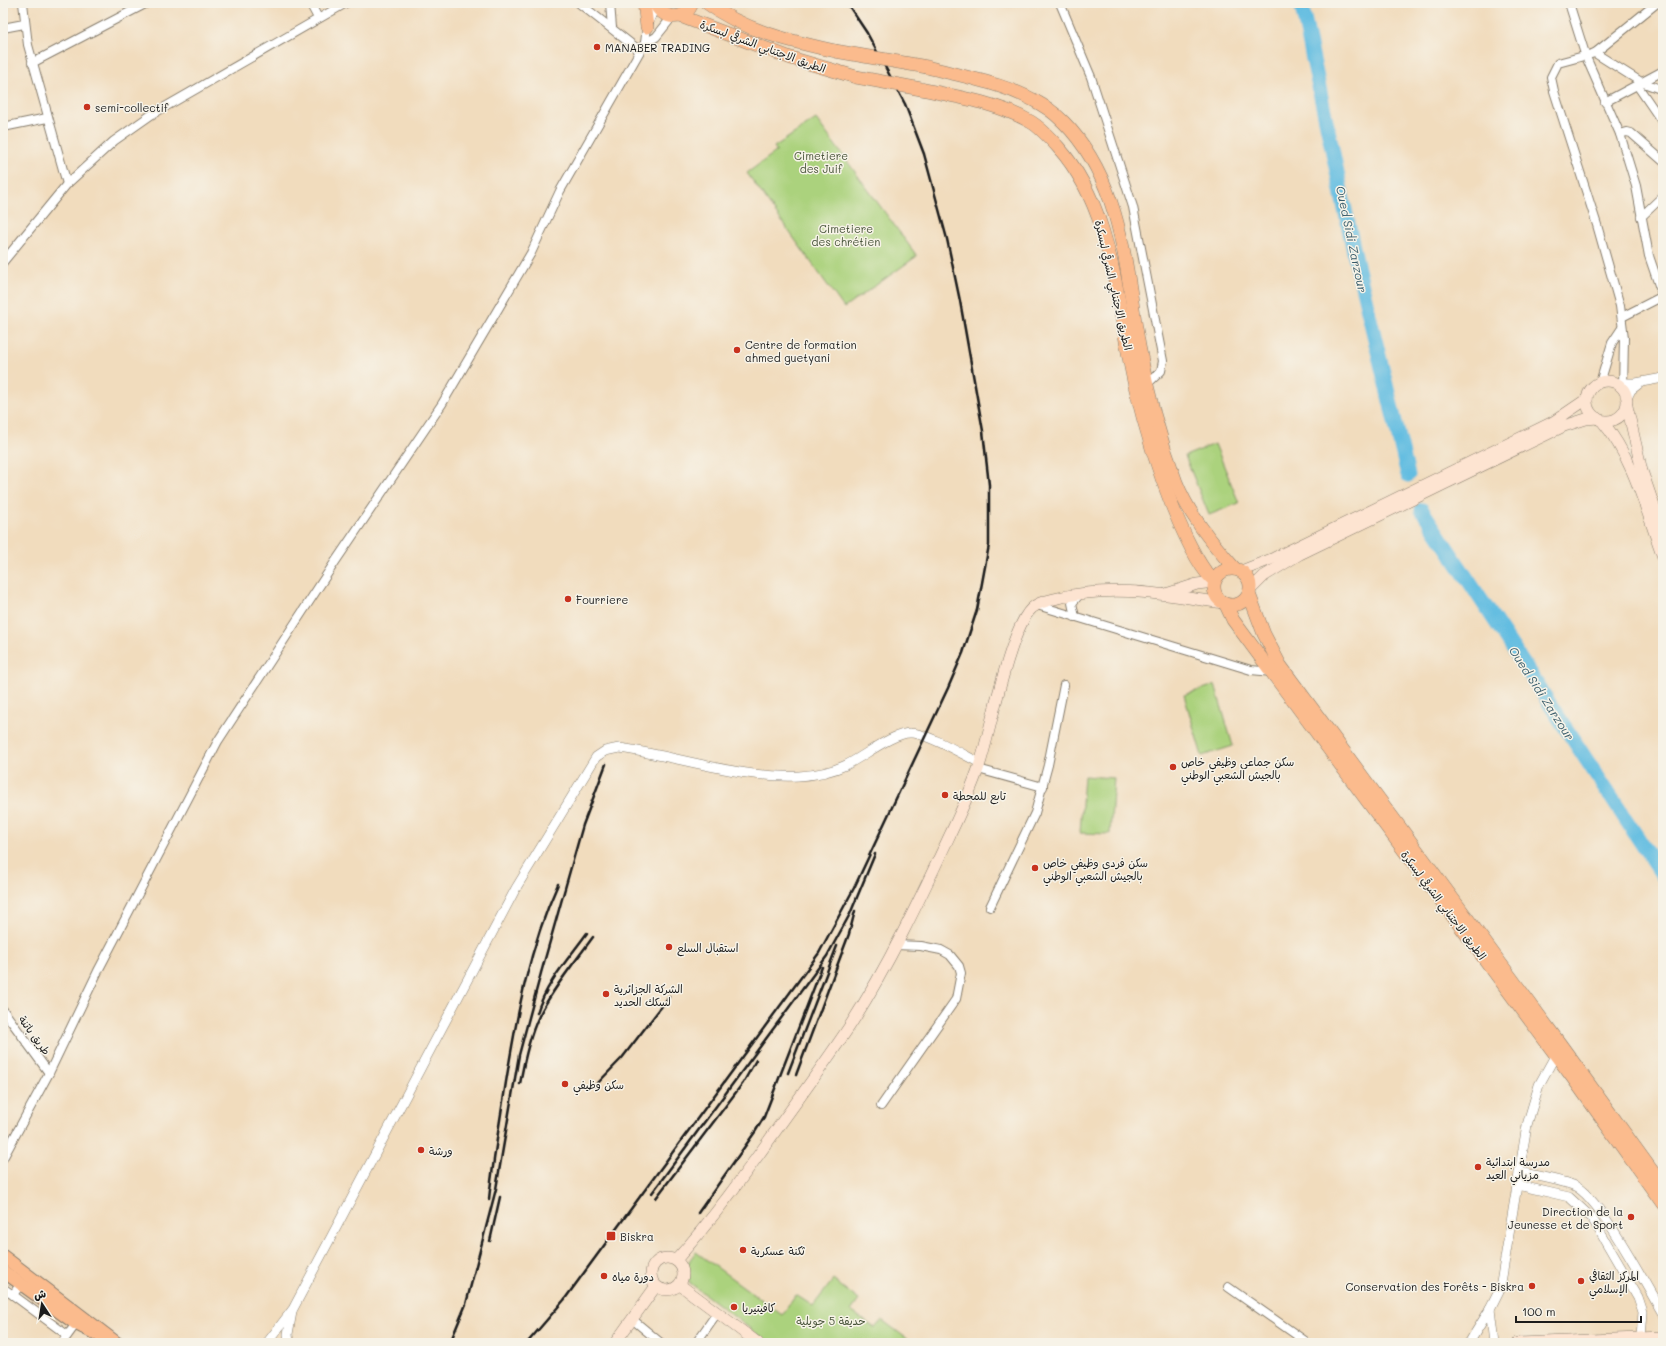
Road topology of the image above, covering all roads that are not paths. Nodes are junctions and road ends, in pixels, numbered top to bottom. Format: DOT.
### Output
graph roads {
  1 [pos="23,3"];
  2 [pos="147,3"];
  3 [pos="310,3"];
  4 [pos="346,3"];
  5 [pos="579,3"];
  6 [pos="610,3"];
  7 [pos="692,3"];
  8 [pos="707,3"];
  9 [pos="1060,3"];
  10 [pos="1569,3"];
  11 [pos="1656,3"];
  12 [pos="652,4"];
  13 [pos="676,16"];
  14 [pos="318,18"];
  15 [pos="24,24"];
  16 [pos="647,27"];
  17 [pos="3,28"];
  18 [pos="612,28"];
  19 [pos="645,44"];
  20 [pos="640,51"];
  21 [pos="1595,53"];
  22 [pos="1586,57"];
  23 [pos="32,63"];
  24 [pos="1663,71"];
  25 [pos="1639,84"];
  26 [pos="1663,90"];
  27 [pos="1605,102"];
  28 [pos="46,118"];
  29 [pos="1663,123"];
  30 [pos="3,127"];
  31 [pos="1620,134"];
  32 [pos="1663,161"];
  33 [pos="66,184"];
  34 [pos="1663,196"];
  35 [pos="1641,217"];
  36 [pos="3,262"];
  37 [pos="1663,296"];
  38 [pos="1622,317"];
  39 [pos="1622,328"];
  40 [pos="1663,378"];
  41 [pos="1600,383"];
  42 [pos="1642,383"];
  43 [pos="1147,384"];
  44 [pos="1623,392"];
  45 [pos="1587,399"];
  46 [pos="1599,419"];
  47 [pos="1663,532"];
  48 [pos="1663,557"];
  49 [pos="1238,570"];
  50 [pos="1214,581"];
  51 [pos="1250,592"];
  52 [pos="1080,594"];
  53 [pos="1164,595"];
  54 [pos="1225,604"];
  55 [pos="1037,605"];
  56 [pos="1075,617"];
  57 [pos="1272,672"];
  58 [pos="1064,684"];
  59 [pos="979,766"];
  60 [pos="1043,787"];
  61 [pos="990,907"];
  62 [pos="895,945"];
  63 [pos="3,1010"];
  64 [pos="1555,1056"];
  65 [pos="48,1073"];
  66 [pos="881,1106"];
  67 [pos="3,1158"];
  68 [pos="1519,1172"];
  69 [pos="1517,1185"];
  70 [pos="1663,1186"];
  71 [pos="1663,1204"];
  72 [pos="1602,1212"];
  73 [pos="1592,1218"];
  74 [pos="3,1256"];
  75 [pos="676,1260"];
  76 [pos="3,1271"];
  77 [pos="21,1283"];
  78 [pos="680,1285"];
  79 [pos="656,1286"];
  80 [pos="1228,1287"];
  81 [pos="3,1288"];
  82 [pos="12,1295"];
  83 [pos="293,1309"];
  84 [pos="1490,1309"];
  85 [pos="1661,1311"];
  86 [pos="1643,1312"];
  87 [pos="717,1313"];
  88 [pos="632,1319"];
  89 [pos="79,1320"];
  90 [pos="67,1335"];
  91 [pos="1641,1337"];
  92 [pos="1663,1337"];
  93 [pos="1302,1341"];
  94 [pos="1594,1341"];
  95 [pos="112,1342"];
  96 [pos="62,1343"];
  97 [pos="267,1343"];
  98 [pos="289,1343"];
  99 [pos="615,1343"];
  100 [pos="661,1343"];
  101 [pos="696,1343"];
  102 [pos="758,1343"];
  103 [pos="1469,1343"];
  104 [pos="1494,1343"];
  105 [pos="1518,1343"];
  1 -- 15 [label="street"];
  2 -- 23 [label="street"];
  3 -- 14 [label="street"];
  4 -- 14 [label="street"];
  5 -- 18 [label="street"];
  6 -- 18 [label="street"];
  7 -- 13 [label="highway"];
  8 -- 43 [label="highway, الطريق الاجتنابي الشرقي لبسكرة, bridge"];
  9 -- 43 [label="street"];
  10 -- 22 [label="street"];
  11 -- 21 [label="street"];
  12 -- 13 [label="highway, الطريق الاجتنابي الشرقي لبسكرة"];
  12 -- 16 [label="highway"];
  13 -- 19 [label="street"];
  13 -- 50 [label="highway, الطريق الاجتنابي الشرقي لبسكرة, bridge"];
  14 -- 33 [label="street"];
  15 -- 17 [label="street"];
  15 -- 23 [label="street"];
  16 -- 19 [label="street"];
  18 -- 20 [label="street"];
  19 -- 20 [label="street"];
  20 -- 65 [label="street"];
  21 -- 22 [label="street"];
  21 -- 25 [label="street"];
  22 -- 27 [label="street"];
  22 -- 38 [label="street"];
  23 -- 28 [label="street"];
  24 -- 25 [label="street"];
  25 -- 26 [label="street"];
  25 -- 27 [label="street"];
  25 -- 29 [label="street"];
  27 -- 31 [label="street"];
  28 -- 30 [label="street"];
  28 -- 33 [label="street"];
  31 -- 32 [label="street"];
  31 -- 35 [label="street"];
  33 -- 36 [label="street"];
  34 -- 35 [label="street"];
  35 -- 37 [label="street"];
  37 -- 38 [label="street"];
  38 -- 39 [label="street"];
  39 -- 41 [label="street"];
  39 -- 44 [label="street"];
  40 -- 42 [label="street"];
  41 -- 44 [label="main road"];
  41 -- 45 [label="main road"];
  42 -- 44 [label="street"];
  42 -- 44 [label="street"];
  43 -- 49 [label="highway, الطريق الاجتنابي الشرقي لبسكرة"];
  44 -- 46 [label="main road"];
  44 -- 47 [label="main road"];
  45 -- 46 [label="main road"];
  45 -- 49 [label="main road"];
  46 -- 48 [label="main road"];
  46 -- 51 [label="main road"];
  49 -- 50 [label="highway"];
  49 -- 51 [label="highway"];
  50 -- 53 [label="main road"];
  50 -- 54 [label="highway"];
  51 -- 54 [label="highway"];
  51 -- 70 [label="highway, الطريق الاجتنابي الشرقي لبسكرة"];
  52 -- 53 [label="main road"];
  52 -- 55 [label="main road"];
  52 -- 56 [label="street"];
  53 -- 54 [label="main road"];
  54 -- 57 [label="highway, الطريق الاجتنابي الشرقي لبسكرة"];
  55 -- 56 [label="street"];
  55 -- 59 [label="main road"];
  56 -- 57 [label="street"];
  57 -- 64 [label="highway, الطريق الاجتنابي الشرقي لبسكرة"];
  58 -- 60 [label="street"];
  59 -- 60 [label="street"];
  59 -- 62 [label="main road"];
  59 -- 83 [label="street"];
  60 -- 61 [label="street"];
  62 -- 66 [label="street"];
  62 -- 75 [label="main road"];
  63 -- 65 [label="street, طريق باتنة"];
  64 -- 68 [label="street"];
  64 -- 71 [label="highway, الطريق الاجتنابي الشرقي لبسكرة"];
  65 -- 67 [label="street"];
  68 -- 69 [label="street"];
  68 -- 72 [label="street"];
  69 -- 73 [label="street"];
  69 -- 84 [label="street"];
  72 -- 73 [label="street"];
  72 -- 85 [label="street"];
  73 -- 86 [label="street"];
  74 -- 89 [label="main road"];
  75 -- 78 [label="main road"];
  75 -- 79 [label="main road"];
  76 -- 77 [label="main road"];
  77 -- 82 [label="street"];
  77 -- 89 [label="main road"];
  78 -- 79 [label="main road"];
  78 -- 87 [label="main road"];
  79 -- 88 [label="main road"];
  80 -- 93 [label="street"];
  81 -- 82 [label="street"];
  82 -- 90 [label="street"];
  83 -- 97 [label="street"];
  83 -- 98 [label="street"];
  84 -- 103 [label="street"];
  84 -- 104 [label="street"];
  85 -- 86 [label="street"];
  86 -- 91 [label="street"];
  87 -- 101 [label="street"];
  87 -- 102 [label="main road"];
  88 -- 99 [label="main road"];
  88 -- 100 [label="street"];
  89 -- 90 [label="street"];
  89 -- 95 [label="main road"];
  90 -- 96 [label="street"];
  91 -- 92 [label="main road"];
  91 -- 94 [label="main road"];
  94 -- 105 [label="main road"];
}
